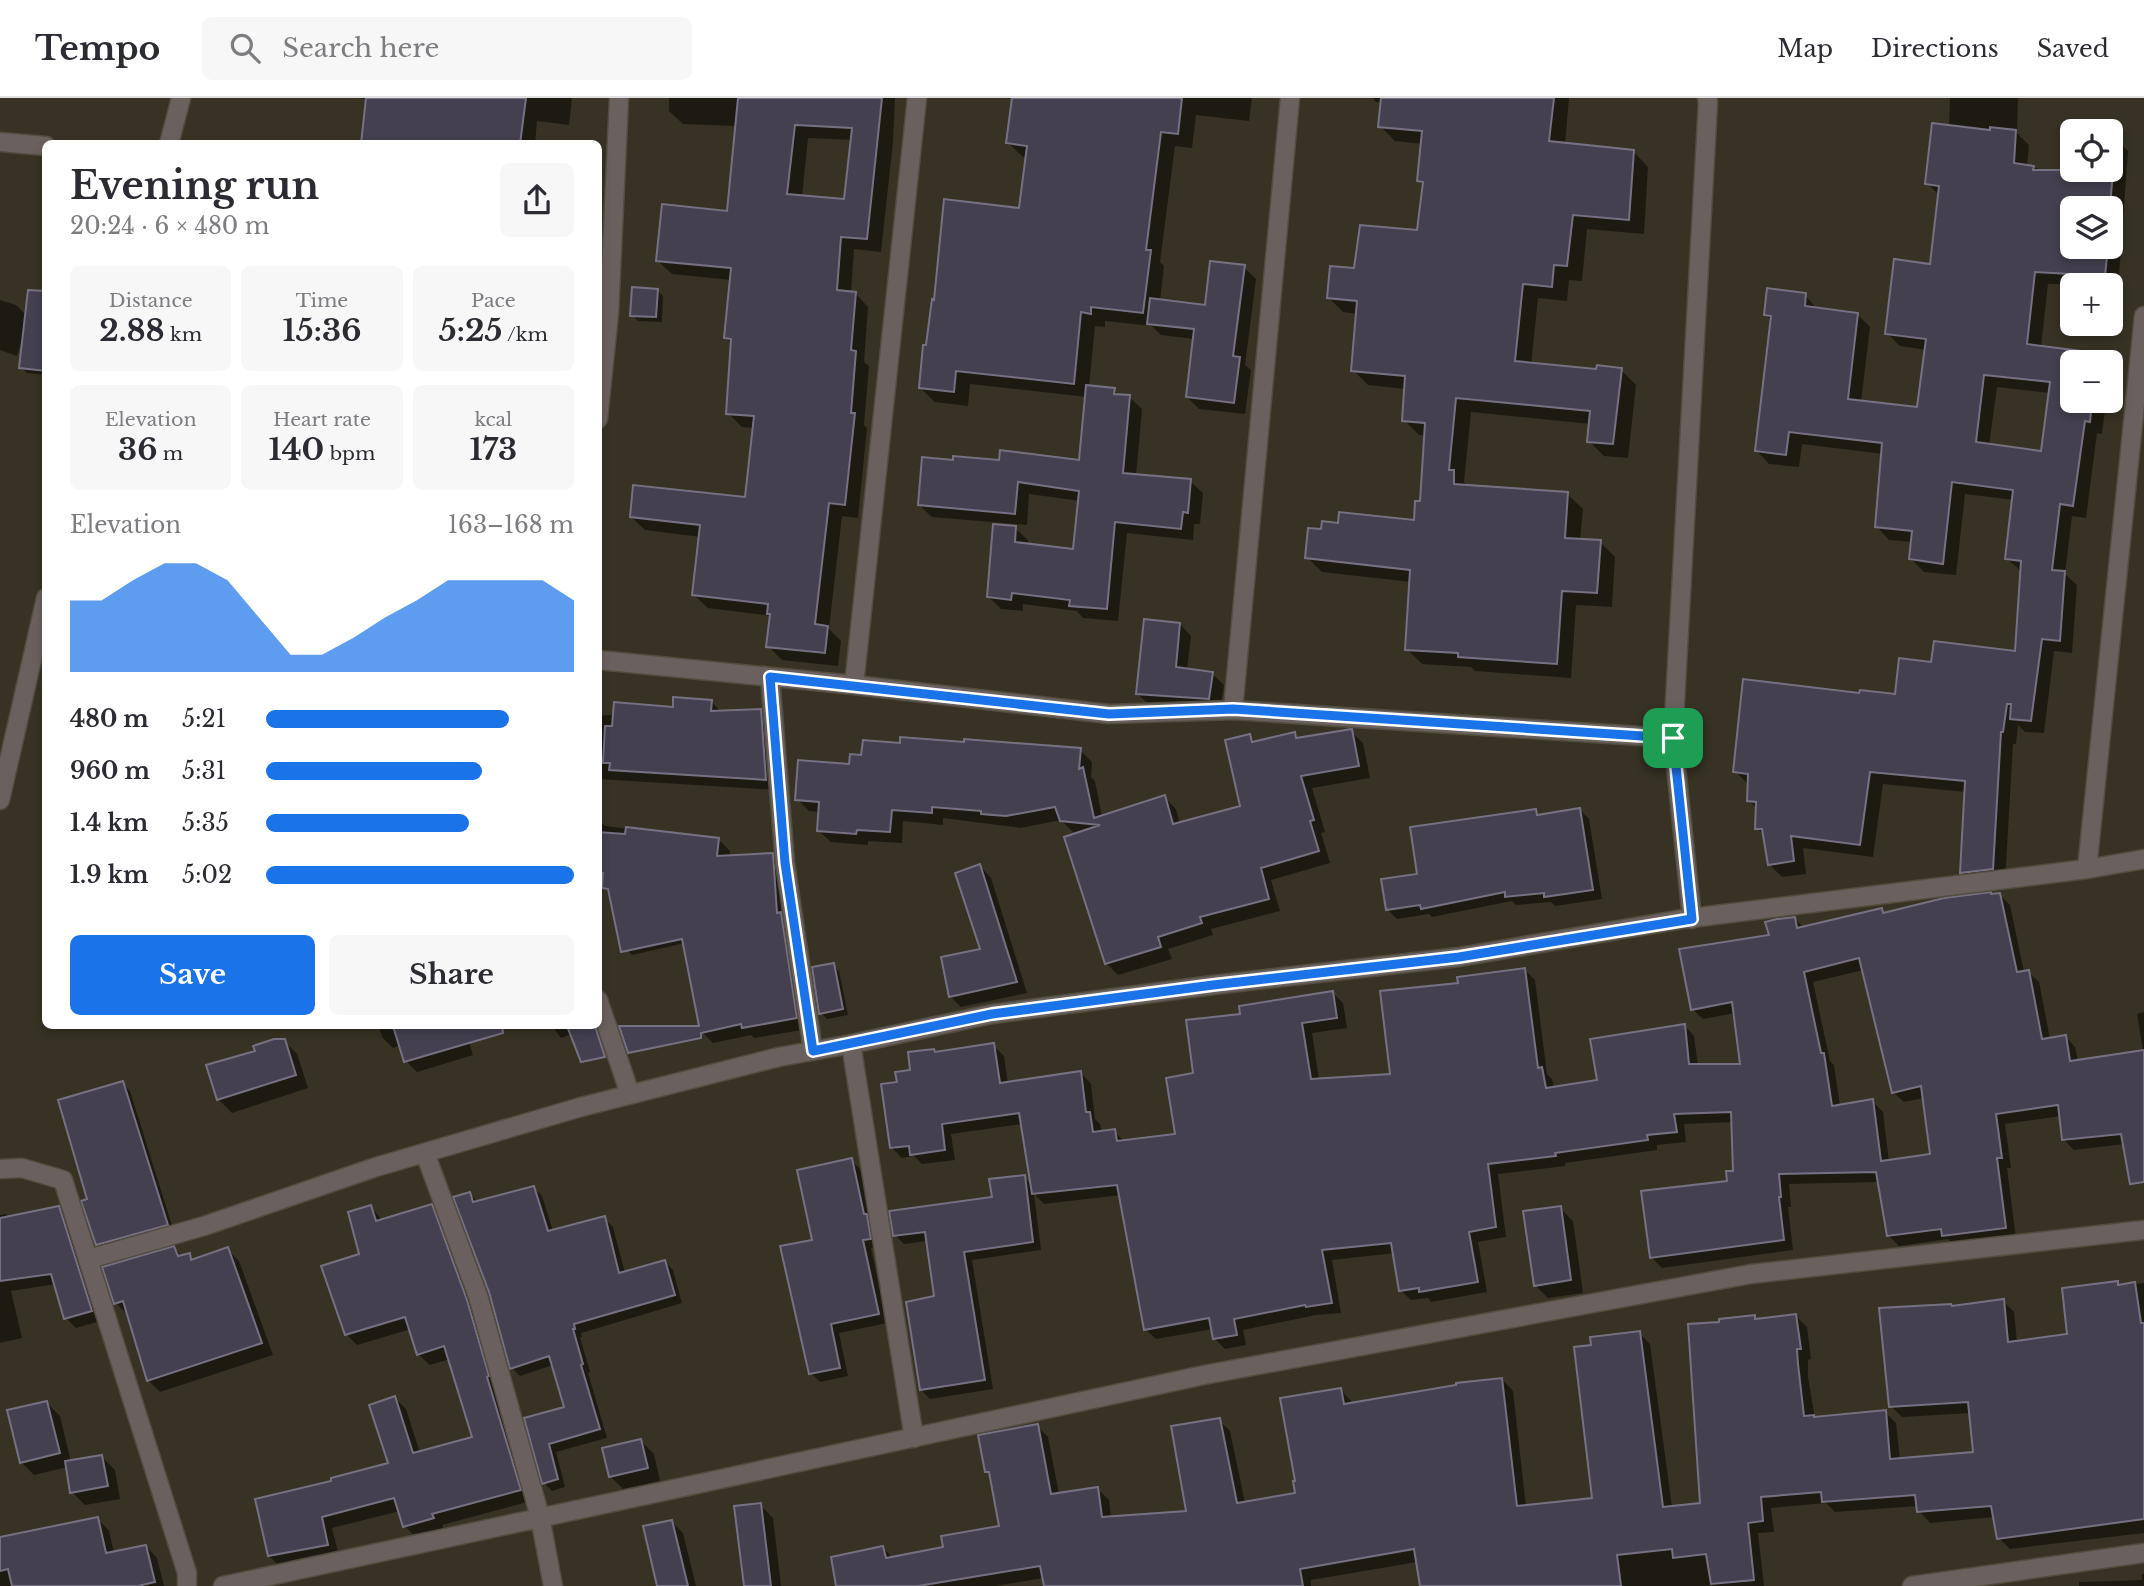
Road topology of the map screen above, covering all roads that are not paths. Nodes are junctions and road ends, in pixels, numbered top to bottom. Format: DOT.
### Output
graph roads {
  1 [pos="181,98"];
  2 [pos="619,98"];
  3 [pos="917,98"];
  4 [pos="1290,98"];
  5 [pos="1707,98"];
  6 [pos="170,140"];
  7 [pos="0,142"];
  8 [pos="42,146"];
  9 [pos="604,295"];
  10 [pos="2144,316"];
  11 [pos="602,336"];
  12 [pos="42,616"];
  13 [pos="602,660"];
  14 [pos="770,677"];
  15 [pos="854,685"];
  16 [pos="1233,709"];
  17 [pos="1673,738"];
  18 [pos="0,800"];
  19 [pos="2144,859"];
  20 [pos="2087,869"];
  21 [pos="1692,919"];
  22 [pos="602,1012"];
  23 [pos="851,1044"];
  24 [pos="813,1051"];
  25 [pos="630,1094"];
  26 [pos="425,1153"];
  27 [pos="0,1169"];
  28 [pos="2144,1230"];
  29 [pos="89,1259"];
  30 [pos="914,1438"];
  31 [pos="540,1517"];
  32 [pos="2144,1553"];
  33 [pos="1921,1585"];
  34 [pos="187,1586"];
  35 [pos="223,1586"];
  36 [pos="554,1586"];
  1 -- 6 [label="street"];
  2 -- 9 [label="street"];
  3 -- 15 [label="street"];
  4 -- 16 [label="street"];
  5 -- 17 [label="street"];
  7 -- 8 [label="street"];
  9 -- 11 [label="street"];
  10 -- 20 [label="street"];
  12 -- 18 [label="street"];
  13 -- 14 [label="street"];
  14 -- 15 [label="street"];
  14 -- 24 [label="street"];
  15 -- 16 [label="street"];
  16 -- 17 [label="street"];
  17 -- 21 [label="street"];
  19 -- 20 [label="street"];
  20 -- 21 [label="street"];
  21 -- 23 [label="street"];
  22 -- 25 [label="street"];
  23 -- 24 [label="street"];
  23 -- 30 [label="street"];
  24 -- 25 [label="street"];
  25 -- 26 [label="street"];
  26 -- 29 [label="street"];
  26 -- 31 [label="street"];
  27 -- 29 [label="street"];
  28 -- 30 [label="street"];
  29 -- 34 [label="street"];
  30 -- 31 [label="street"];
  31 -- 35 [label="street"];
  31 -- 36 [label="street"];
  32 -- 33 [label="street"];
}
